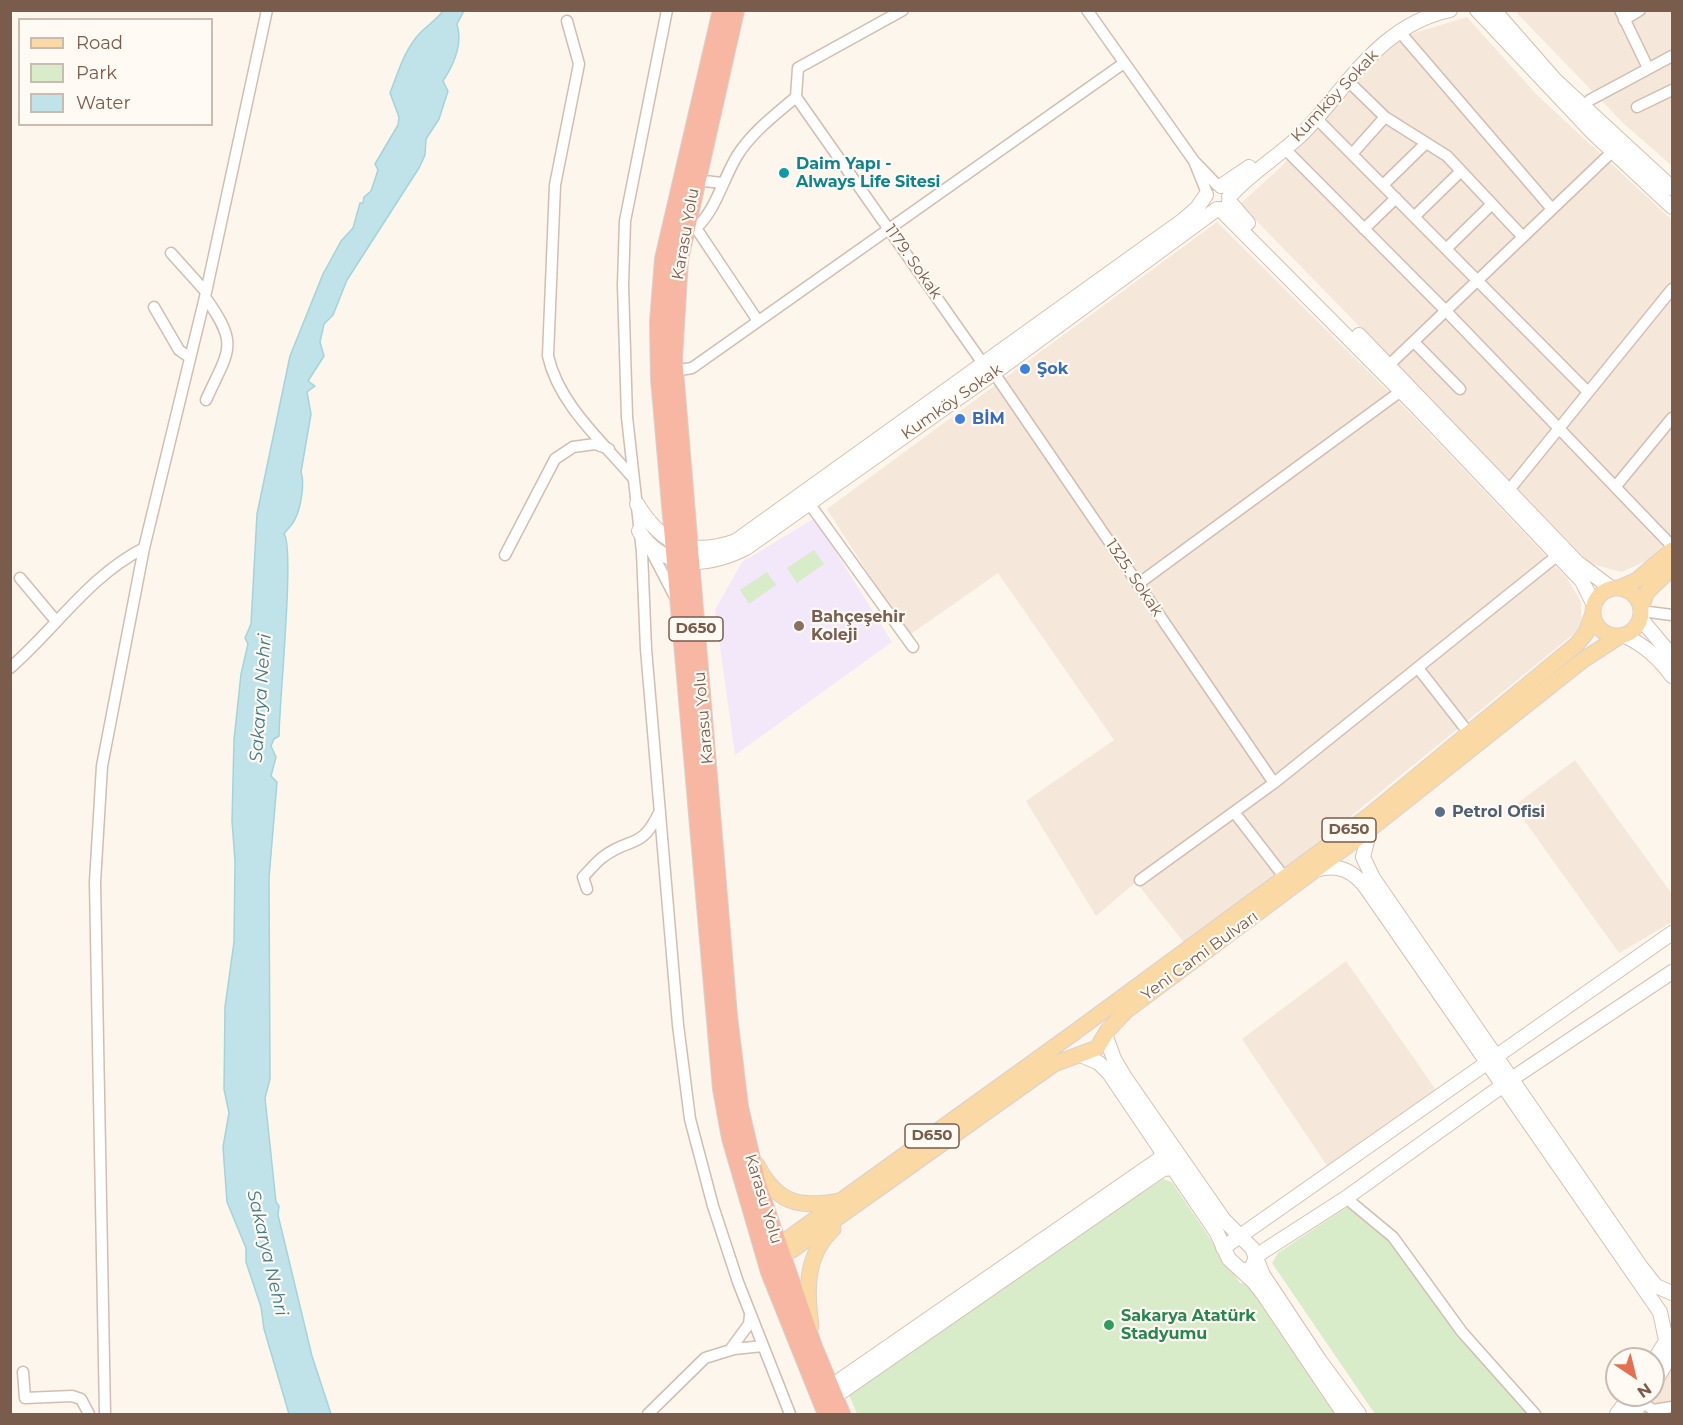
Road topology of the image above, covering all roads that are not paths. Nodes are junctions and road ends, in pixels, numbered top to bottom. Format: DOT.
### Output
graph roads {
  1 [pos="267,10"];
  2 [pos="667,10"];
  3 [pos="722,10"];
  4 [pos="735,10"];
  5 [pos="903,10"];
  6 [pos="1087,10"];
  7 [pos="1425,10"];
  8 [pos="1449,10"];
  9 [pos="1477,10"];
  10 [pos="1494,10"];
  11 [pos="1640,10"];
  12 [pos="1622,15"];
  13 [pos="567,21"];
  14 [pos="1399,31"];
  15 [pos="1672,56"];
  16 [pos="1124,63"];
  17 [pos="1648,69"];
  18 [pos="1348,81"];
  19 [pos="1672,90"];
  20 [pos="796,97"];
  21 [pos="1584,106"];
  22 [pos="1637,107"];
  23 [pos="1385,117"];
  24 [pos="1316,118"];
  25 [pos="1425,144"];
  26 [pos="1285,149"];
  27 [pos="1613,151"];
  28 [pos="1352,154"];
  29 [pos="1461,171"];
  30 [pos="696,180"];
  31 [pos="722,183"];
  32 [pos="1383,185"];
  33 [pos="1672,188"];
  34 [pos="1218,197"];
  35 [pos="1396,198"];
  36 [pos="1492,204"];
  37 [pos="1672,207"];
  38 [pos="1552,209"];
  39 [pos="1414,217"];
  40 [pos="890,228"];
  41 [pos="1364,229"];
  42 [pos="691,230"];
  43 [pos="1523,237"];
  44 [pos="1446,249"];
  45 [pos="171,253"];
  46 [pos="1478,280"];
  47 [pos="1671,294"];
  48 [pos="206,295"];
  49 [pos="154,307"];
  50 [pos="1446,311"];
  51 [pos="758,321"];
  52 [pos="1414,342"];
  53 [pos="189,357"];
  54 [pos="1389,365"];
  55 [pos="989,369"];
  56 [pos="674,370"];
  57 [pos="1460,389"];
  58 [pos="1401,391"];
  59 [pos="1588,392"];
  60 [pos="206,400"];
  61 [pos="1672,418"];
  62 [pos="1559,428"];
  63 [pos="609,449"];
  64 [pos="634,480"];
  65 [pos="1616,486"];
  66 [pos="1509,490"];
  67 [pos="806,500"];
  68 [pos="637,504"];
  69 [pos="639,531"];
  70 [pos="648,545"];
  71 [pos="144,548"];
  72 [pos="1672,548"];
  73 [pos="682,553"];
  74 [pos="1562,553"];
  75 [pos="505,555"];
  76 [pos="1672,568"];
  77 [pos="20,578"];
  78 [pos="1138,584"];
  79 [pos="1615,588"];
  80 [pos="680,609"];
  81 [pos="1593,609"];
  82 [pos="1641,612"];
  83 [pos="1672,615"];
  84 [pos="56,621"];
  85 [pos="1622,636"];
  86 [pos="913,647"];
  87 [pos="1672,656"];
  88 [pos="10,668"];
  89 [pos="1418,668"];
  90 [pos="1672,676"];
  91 [pos="1468,732"];
  92 [pos="1274,783"];
  93 [pos="660,810"];
  94 [pos="1234,812"];
  95 [pos="1370,829"];
  96 [pos="1314,871"];
  97 [pos="1285,878"];
  98 [pos="1140,880"];
  99 [pos="587,889"];
  100 [pos="1672,933"];
  101 [pos="1672,972"];
  102 [pos="1080,1029"];
  103 [pos="1106,1037"];
  104 [pos="1081,1055"];
  105 [pos="1494,1060"];
  106 [pos="1509,1082"];
  107 [pos="746,1144"];
  108 [pos="1168,1149"];
  109 [pos="1178,1165"];
  110 [pos="1346,1198"];
  111 [pos="853,1201"];
  112 [pos="1242,1236"];
  113 [pos="1223,1248"];
  114 [pos="773,1250"];
  115 [pos="1256,1256"];
  116 [pos="1242,1271"];
  117 [pos="1672,1293"];
  118 [pos="750,1314"];
  119 [pos="1670,1341"];
  120 [pos="763,1346"];
  121 [pos="813,1347"];
  122 [pos="730,1350"];
  123 [pos="23,1372"];
  124 [pos="832,1392"];
  125 [pos="1650,1407"];
  126 [pos="1672,1407"];
  127 [pos="89,1414"];
  128 [pos="105,1414"];
  129 [pos="648,1414"];
  130 [pos="790,1414"];
  131 [pos="827,1414"];
  132 [pos="841,1414"];
  133 [pos="1344,1414"];
  134 [pos="1359,1414"];
  135 [pos="1535,1414"];
  1 -- 48 [label="street"];
  2 -- 64 [label="street"];
  3 -- 73 [label="highway"];
  4 -- 30 [label="highway, Karasu Yolu / D650"];
  5 -- 20 [label="street"];
  6 -- 16 [label="street"];
  7 -- 34 [label="street, Kumköy Sokak"];
  8 -- 14 [label="street, Kumköy Sokak"];
  9 -- 27 [label="street"];
  10 -- 21 [label="street"];
  11 -- 12 [label="street"];
  12 -- 17 [label="street"];
  13 -- 63 [label="street"];
  14 -- 18 [label="street, Kumköy Sokak"];
  14 -- 38 [label="street"];
  15 -- 17 [label="street"];
  16 -- 34 [label="street"];
  16 -- 40 [label="street"];
  17 -- 21 [label="street"];
  18 -- 23 [label="street"];
  18 -- 24 [label="street, Kumköy Sokak"];
  19 -- 22 [label="street"];
  20 -- 31 [label="street"];
  20 -- 40 [label="street, 1179. Sokak"];
  21 -- 33 [label="street"];
  23 -- 25 [label="street"];
  23 -- 28 [label="street"];
  24 -- 26 [label="street, Kumköy Sokak"];
  24 -- 28 [label="street"];
  25 -- 29 [label="street"];
  25 -- 32 [label="street"];
  26 -- 34 [label="street, Kumköy Sokak"];
  26 -- 41 [label="street"];
  27 -- 37 [label="street"];
  27 -- 38 [label="street"];
  28 -- 32 [label="street"];
  29 -- 36 [label="street"];
  29 -- 39 [label="street"];
  30 -- 31 [label="street"];
  30 -- 42 [label="highway, Karasu Yolu / D650"];
  31 -- 42 [label="street"];
  32 -- 35 [label="street"];
  34 -- 54 [label="street"];
  34 -- 55 [label="street, Kumköy Sokak"];
  34 -- 58 [label="street"];
  35 -- 39 [label="street"];
  35 -- 41 [label="street"];
  36 -- 43 [label="street"];
  36 -- 44 [label="street"];
  38 -- 43 [label="street"];
  39 -- 44 [label="street"];
  40 -- 51 [label="street"];
  40 -- 55 [label="street, 1179. Sokak"];
  41 -- 50 [label="street"];
  42 -- 51 [label="street"];
  42 -- 56 [label="highway, Karasu Yolu / D650"];
  43 -- 46 [label="street"];
  44 -- 46 [label="street"];
  45 -- 48 [label="street"];
  46 -- 50 [label="street"];
  46 -- 59 [label="street"];
  47 -- 59 [label="street"];
  48 -- 53 [label="street"];
  48 -- 60 [label="street"];
  49 -- 53 [label="street"];
  50 -- 52 [label="street"];
  50 -- 62 [label="street"];
  51 -- 56 [label="street"];
  52 -- 54 [label="street"];
  52 -- 57 [label="street"];
  53 -- 71 [label="street"];
  54 -- 66 [label="street"];
  55 -- 67 [label="street, Kumköy Sokak"];
  55 -- 78 [label="street, 1325. Sokak"];
  56 -- 73 [label="highway, Karasu Yolu / D650"];
  58 -- 74 [label="street"];
  58 -- 78 [label="street"];
  59 -- 62 [label="street"];
  61 -- 65 [label="street"];
  62 -- 65 [label="street"];
  62 -- 66 [label="street"];
  63 -- 64 [label="street"];
  63 -- 75 [label="street"];
  64 -- 68 [label="street"];
  65 -- 72 [label="street"];
  66 -- 74 [label="street"];
  67 -- 73 [label="street, Kumköy Sokak"];
  67 -- 86 [label="street"];
  68 -- 69 [label="street"];
  68 -- 73 [label="street"];
  69 -- 70 [label="street"];
  69 -- 93 [label="street"];
  70 -- 73 [label="street"];
  70 -- 80 [label="street"];
  71 -- 84 [label="street"];
  71 -- 128 [label="street"];
  72 -- 79 [label="main road"];
  73 -- 80 [label="highway"];
  73 -- 107 [label="highway, Karasu Yolu / D650"];
  74 -- 79 [label="street"];
  74 -- 81 [label="street"];
  74 -- 89 [label="street"];
  76 -- 82 [label="main road"];
  77 -- 84 [label="street"];
  78 -- 92 [label="street, 1325. Sokak"];
  79 -- 81 [label="main road"];
  79 -- 82 [label="main road"];
  80 -- 114 [label="highway"];
  81 -- 85 [label="main road"];
  81 -- 91 [label="main road, Yeni Cami Bulvarı / D650"];
  82 -- 83 [label="street"];
  82 -- 85 [label="main road"];
  82 -- 87 [label="street"];
  84 -- 88 [label="street"];
  85 -- 90 [label="street"];
  85 -- 95 [label="main road, Yeni Cami Bulvarı"];
  89 -- 91 [label="street"];
  89 -- 92 [label="street"];
  91 -- 97 [label="main road, Yeni Cami Bulvarı / D650"];
  92 -- 94 [label="street"];
  93 -- 99 [label="street"];
  93 -- 118 [label="street"];
  94 -- 97 [label="street"];
  94 -- 98 [label="street"];
  95 -- 96 [label="main road, Yeni Cami Bulvarı"];
  95 -- 105 [label="street"];
  96 -- 103 [label="main road, Yeni Cami Bulvarı"];
  96 -- 105 [label="street"];
  97 -- 102 [label="main road, Yeni Cami Bulvarı / D650"];
  100 -- 105 [label="street"];
  101 -- 106 [label="street"];
  102 -- 103 [label="main road"];
  102 -- 104 [label="main road"];
  102 -- 111 [label="main road, Yeni Cami Bulvarı / D650"];
  103 -- 104 [label="main road, Yeni Cami Bulvarı"];
  103 -- 108 [label="street"];
  104 -- 108 [label="street"];
  104 -- 111 [label="main road, Yeni Cami Bulvarı"];
  105 -- 106 [label="street"];
  105 -- 112 [label="street"];
  106 -- 110 [label="street"];
  106 -- 117 [label="street"];
  106 -- 119 [label="street"];
  107 -- 111 [label="main road"];
  107 -- 114 [label="highway, Karasu Yolu / D650"];
  108 -- 109 [label="street"];
  108 -- 124 [label="street"];
  109 -- 112 [label="street"];
  109 -- 113 [label="street"];
  109 -- 124 [label="street"];
  110 -- 115 [label="street"];
  110 -- 135 [label="street"];
  111 -- 114 [label="main road, Yeni Cami Bulvarı"];
  111 -- 121 [label="main road"];
  112 -- 113 [label="street"];
  112 -- 115 [label="street"];
  113 -- 116 [label="street"];
  114 -- 121 [label="highway, Karasu Yolu / D650"];
  114 -- 131 [label="highway, Karasu Yolu / D650"];
  115 -- 116 [label="street"];
  115 -- 134 [label="street"];
  116 -- 133 [label="street"];
  118 -- 120 [label="street"];
  118 -- 122 [label="street"];
  120 -- 122 [label="street"];
  120 -- 130 [label="street"];
  121 -- 124 [label="highway, Karasu Yolu / D650"];
  122 -- 129 [label="street"];
  123 -- 127 [label="street"];
  124 -- 132 [label="highway, Karasu Yolu / D650"];
  125 -- 126 [label="street"];
}
